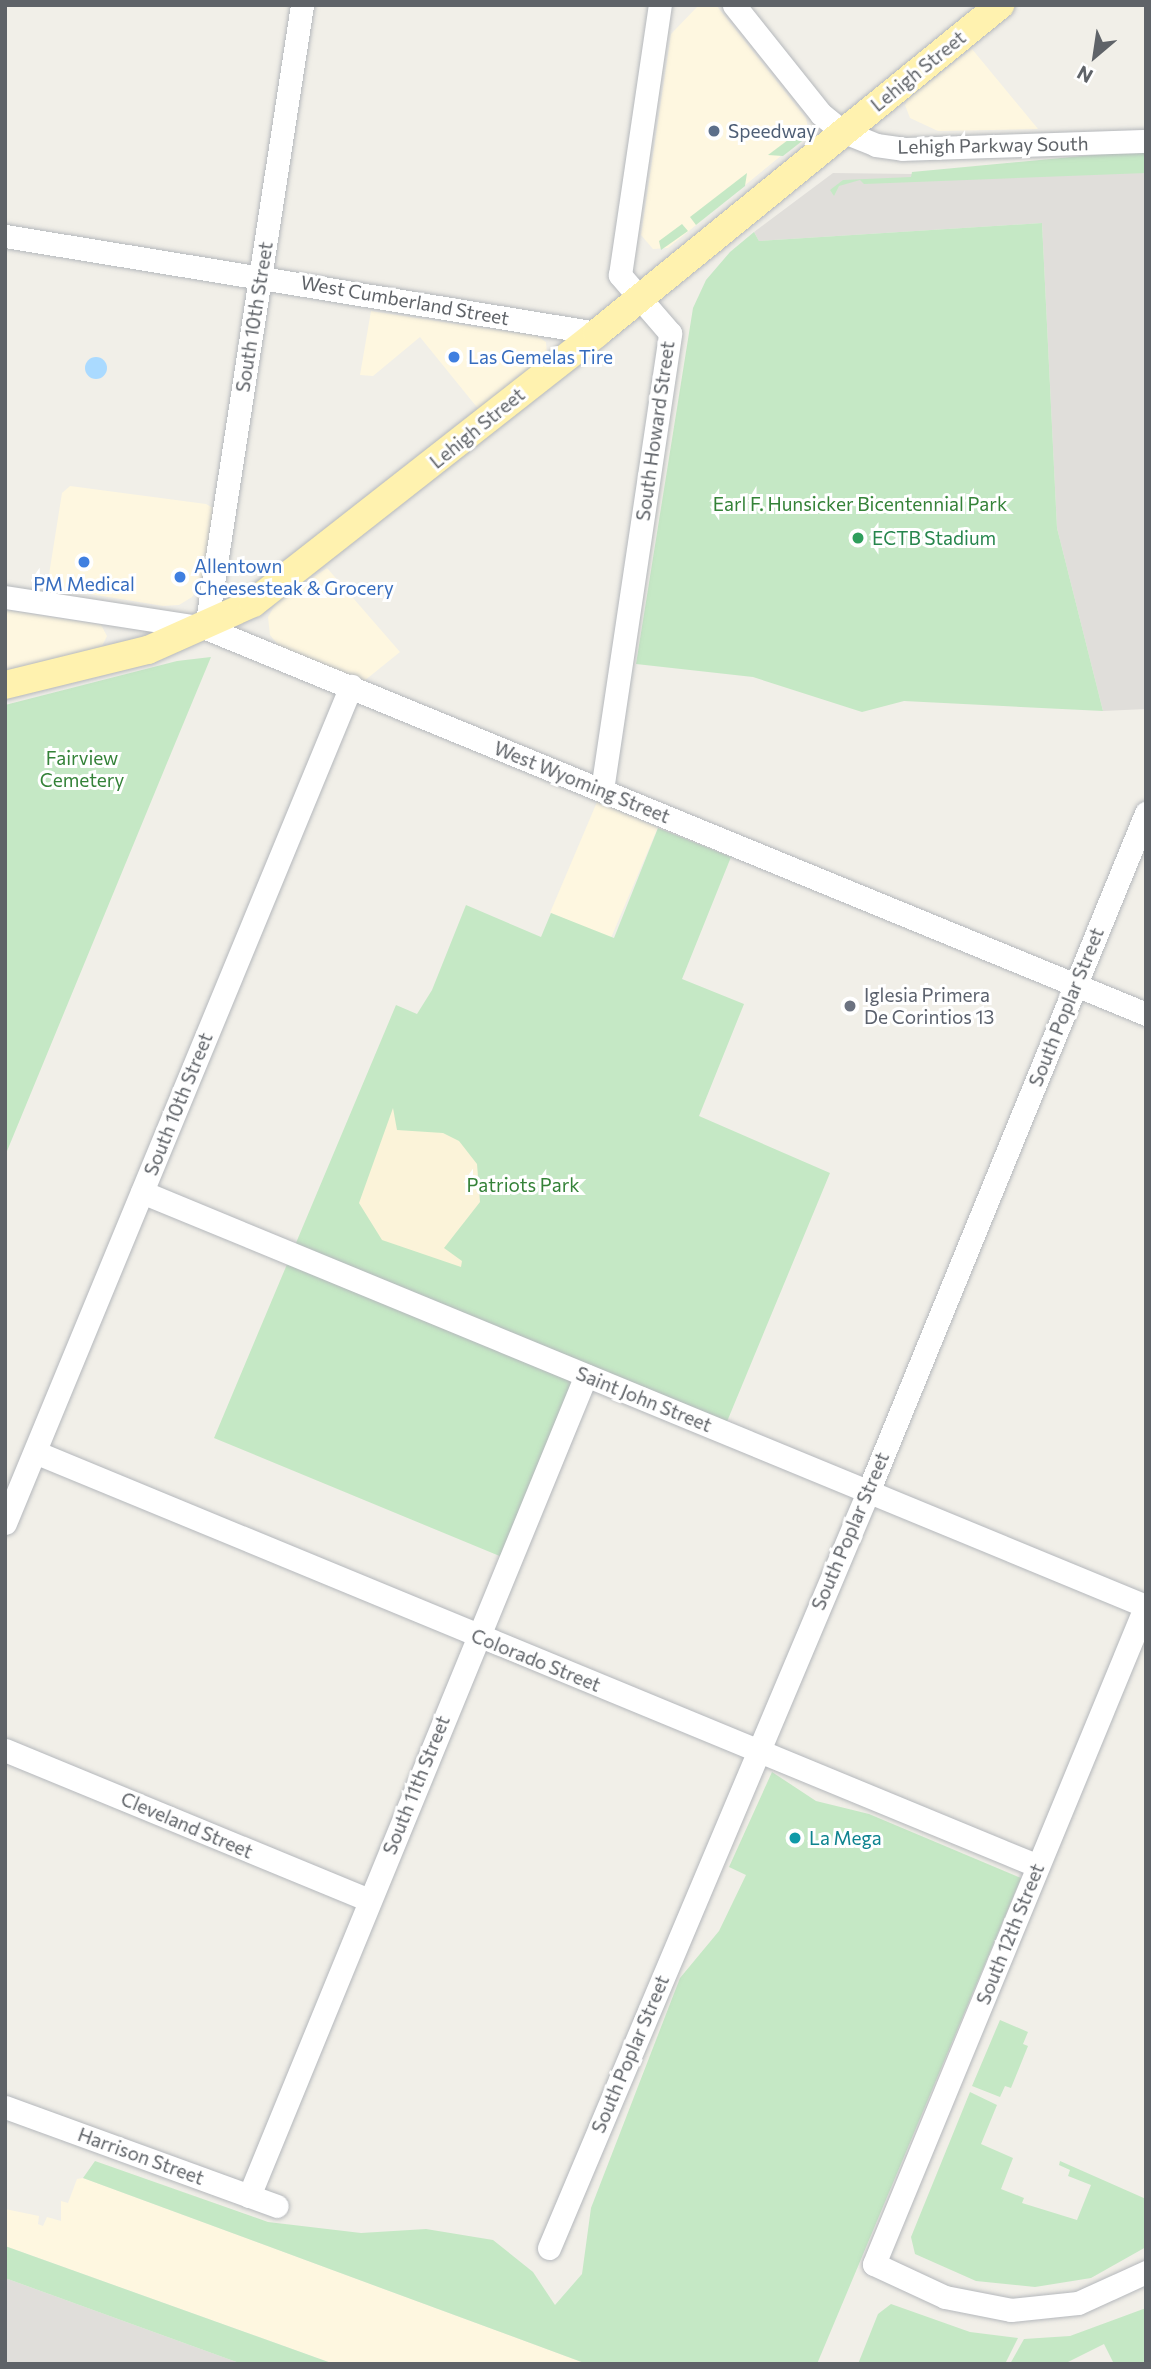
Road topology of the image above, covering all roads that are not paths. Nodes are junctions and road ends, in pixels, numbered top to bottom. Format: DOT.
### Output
graph roads {
  1 [pos="302,5"];
  2 [pos="660,5"];
  3 [pos="734,5"];
  4 [pos="1000,5"];
  5 [pos="842,131"];
  6 [pos="1146,141"];
  7 [pos="5,236"];
  8 [pos="261,275"];
  9 [pos="640,298"];
  10 [pos="597,332"];
  11 [pos="5,597"];
  12 [pos="206,628"];
  13 [pos="5,685"];
  14 [pos="351,686"];
  15 [pos="602,790"];
  16 [pos="1146,813"];
  17 [pos="1074,985"];
  18 [pos="1146,1014"];
  19 [pos="142,1192"];
  20 [pos="586,1375"];
  21 [pos="35,1452"];
  22 [pos="868,1492"];
  23 [pos="5,1523"];
  24 [pos="1145,1606"];
  25 [pos="477,1636"];
  26 [pos="5,1750"];
  27 [pos="757,1752"];
  28 [pos="1038,1866"];
  29 [pos="369,1900"];
  30 [pos="5,2107"];
  31 [pos="249,2196"];
  32 [pos="276,2206"];
  33 [pos="549,2248"];
  34 [pos="1146,2272"];
  1 -- 8 [label="street, South 10th Street"];
  2 -- 9 [label="street, South Howard Street"];
  3 -- 5 [label="street, Lehigh Parkway South"];
  4 -- 5 [label="main road, Lehigh Street"];
  5 -- 6 [label="street, Lehigh Parkway South"];
  5 -- 9 [label="main road, Lehigh Street"];
  7 -- 8 [label="street, West Cumberland Street"];
  8 -- 10 [label="street, West Cumberland Street"];
  8 -- 12 [label="street, South 10th Street"];
  9 -- 10 [label="main road, Lehigh Street"];
  9 -- 15 [label="street, South Howard Street"];
  10 -- 12 [label="main road, Lehigh Street"];
  11 -- 12 [label="street, West Wyoming Street"];
  12 -- 13 [label="main road, Lehigh Street"];
  12 -- 14 [label="street, West Wyoming Street"];
  14 -- 15 [label="street, West Wyoming Street"];
  14 -- 19 [label="street, South 10th Street"];
  15 -- 17 [label="street, West Wyoming Street"];
  16 -- 17 [label="street, South Poplar Street"];
  17 -- 18 [label="street, West Wyoming Street"];
  17 -- 22 [label="street, South Poplar Street"];
  19 -- 20 [label="street, Saint John Street"];
  19 -- 21 [label="street, South 10th Street"];
  20 -- 22 [label="street, Saint John Street"];
  20 -- 25 [label="street, South 11th Street"];
  21 -- 23 [label="street, South 10th Street"];
  21 -- 25 [label="street, Colorado Street"];
  22 -- 24 [label="street, Saint John Street"];
  22 -- 27 [label="street, South Poplar Street"];
  24 -- 28 [label="street, South 12th Street"];
  25 -- 27 [label="street, Colorado Street"];
  25 -- 29 [label="street, South 11th Street"];
  26 -- 29 [label="street, Cleveland Street"];
  27 -- 28 [label="street, Colorado Street"];
  27 -- 33 [label="street, South Poplar Street"];
  28 -- 34 [label="street, South 12th Street"];
  29 -- 31 [label="street, South 11th Street"];
  30 -- 31 [label="street, Harrison Street"];
  31 -- 32 [label="street, Harrison Street"];
}
